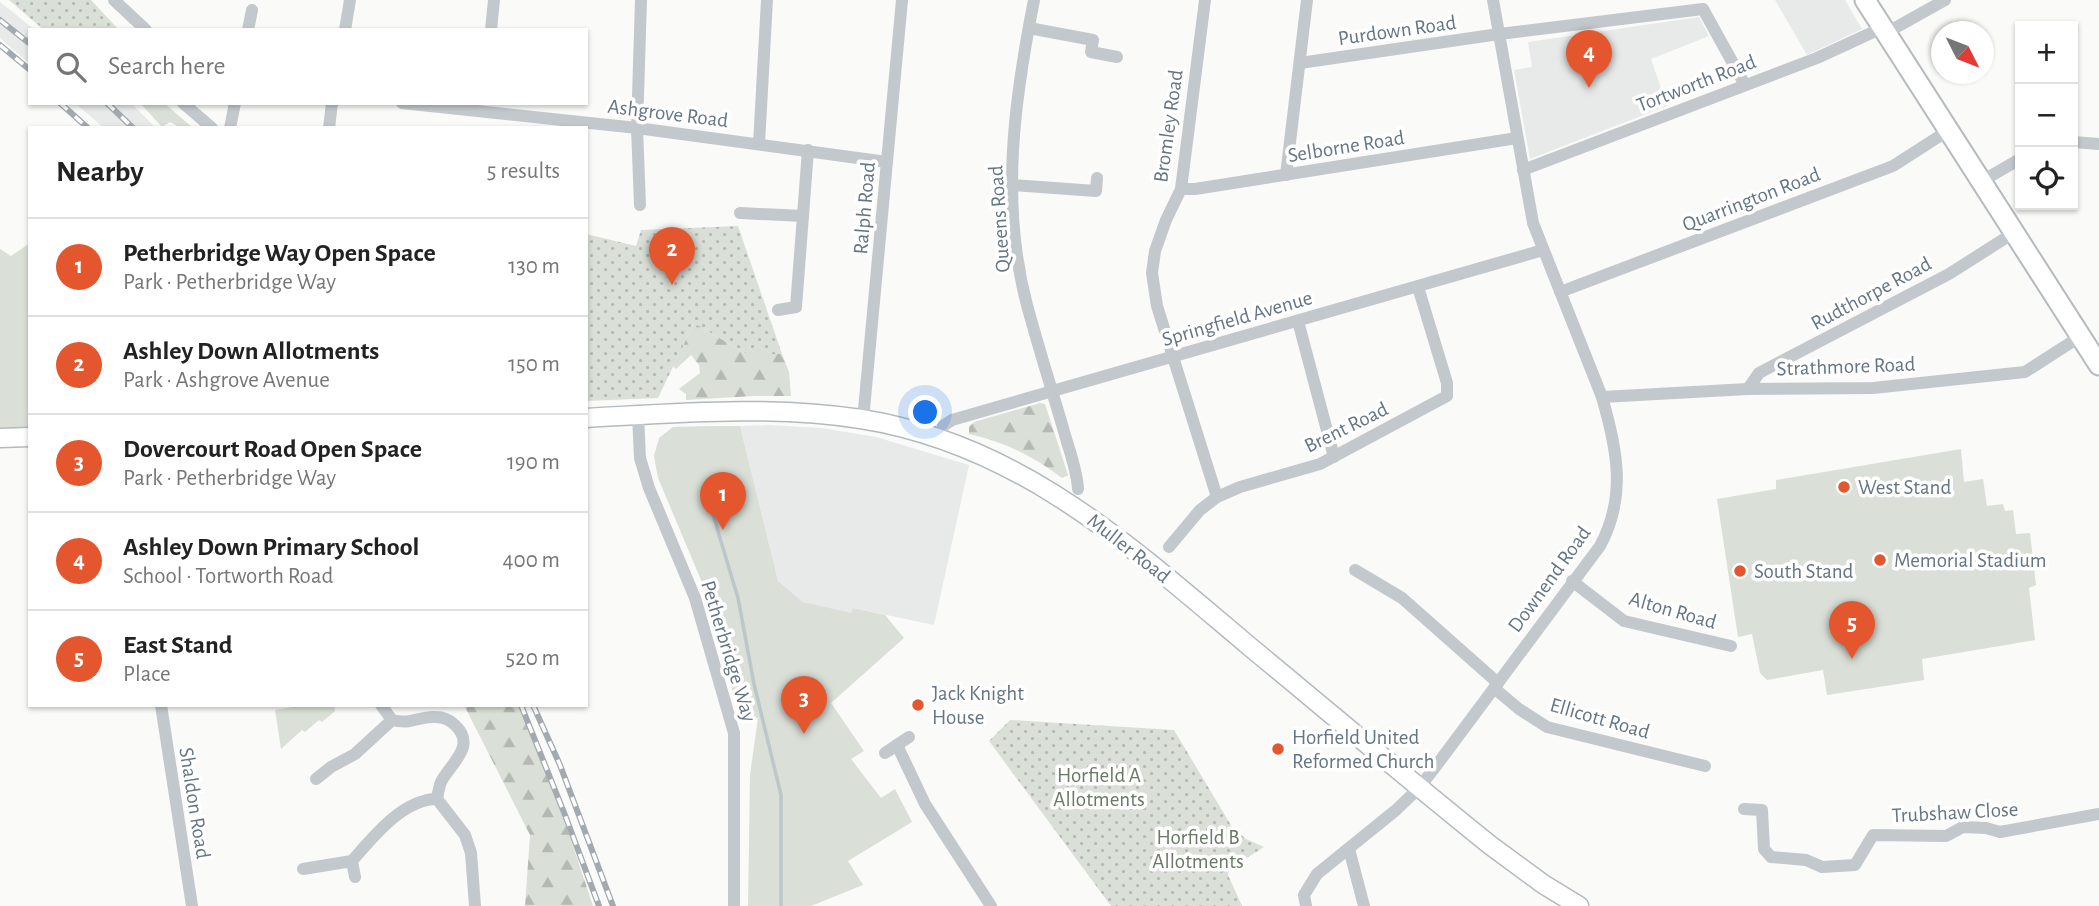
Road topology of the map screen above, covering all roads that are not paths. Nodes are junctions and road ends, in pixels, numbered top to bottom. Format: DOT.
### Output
graph roads {
  1 [pos="114,0"];
  2 [pos="350,0"];
  3 [pos="494,0"];
  4 [pos="641,0"];
  5 [pos="767,0"];
  6 [pos="902,0"];
  7 [pos="1034,0"];
  8 [pos="1205,0"];
  9 [pos="1307,0"];
  10 [pos="1493,0"];
  11 [pos="1865,0"];
  12 [pos="1945,0"];
  13 [pos="252,9"];
  14 [pos="144,28"];
  15 [pos="248,28"];
  16 [pos="345,28"];
  17 [pos="491,28"];
  18 [pos="1029,28"];
  19 [pos="1884,31"];
  20 [pos="1499,34"];
  21 [pos="1117,57"];
  22 [pos="1300,63"];
  23 [pos="1745,85"];
  24 [pos="185,105"];
  25 [pos="235,105"];
  26 [pos="332,105"];
  27 [pos="443,105"];
  28 [pos="484,107"];
  29 [pos="210,126"];
  30 [pos="230,126"];
  31 [pos="329,126"];
  32 [pos="637,128"];
  33 [pos="1949,130"];
  34 [pos="1517,138"];
  35 [pos="2078,142"];
  36 [pos="759,144"];
  37 [pos="2099,144"];
  38 [pos="807,150"];
  39 [pos="887,162"];
  40 [pos="2015,162"];
  41 [pos="1523,170"];
  42 [pos="1286,175"];
  43 [pos="1097,178"];
  44 [pos="1982,181"];
  45 [pos="1011,185"];
  46 [pos="1181,189"];
  47 [pos="640,205"];
  48 [pos="740,213"];
  49 [pos="803,216"];
  50 [pos="2015,232"];
  51 [pos="1543,250"];
  52 [pos="1418,287"];
  53 [pos="1560,292"];
  54 [pos="778,310"];
  55 [pos="1297,321"];
  56 [pos="2092,348"];
  57 [pos="1173,356"];
  58 [pos="1748,389"];
  59 [pos="1052,390"];
  60 [pos="1602,397"];
  61 [pos="638,415"];
  62 [pos="588,418"];
  63 [pos="863,419"];
  64 [pos="943,426"];
  65 [pos="28,437"];
  66 [pos="0,438"];
  67 [pos="1334,457"];
  68 [pos="1078,489"];
  69 [pos="1217,497"];
  70 [pos="1161,556"];
  71 [pos="1355,570"];
  72 [pos="1572,581"];
  73 [pos="1731,646"];
  74 [pos="1496,685"];
  75 [pos="161,707"];
  76 [pos="382,707"];
  77 [pos="392,720"];
  78 [pos="909,737"];
  79 [pos="897,745"];
  80 [pos="885,753"];
  81 [pos="1705,766"];
  82 [pos="316,779"];
  83 [pos="1419,788"];
  84 [pos="437,799"];
  85 [pos="1744,809"];
  86 [pos="2099,814"];
  87 [pos="1349,849"];
  88 [pos="352,861"];
  89 [pos="303,869"];
  90 [pos="355,877"];
  91 [pos="192,906"];
  92 [pos="475,906"];
  93 [pos="734,906"];
  94 [pos="991,906"];
  95 [pos="1306,906"];
  96 [pos="1364,906"];
  97 [pos="1579,906"];
  1 -- 14 [label="street"];
  2 -- 16 [label="street"];
  3 -- 17 [label="street"];
  4 -- 32 [label="street"];
  5 -- 36 [label="street"];
  6 -- 39 [label="street, Ralph Road"];
  7 -- 18 [label="street, Queens Road"];
  8 -- 46 [label="street, Bromley Road"];
  9 -- 22 [label="street"];
  10 -- 20 [label="street, Downend Road"];
  11 -- 19 [label="main road"];
  12 -- 19 [label="street, Tortworth Road"];
  13 -- 15 [label="street"];
  18 -- 21 [label="street"];
  18 -- 45 [label="street, Queens Road"];
  19 -- 23 [label="street, Tortworth Road"];
  19 -- 33 [label="main road"];
  20 -- 22 [label="street, Purdown Road"];
  20 -- 23 [label="street, Purdown Road"];
  20 -- 34 [label="street, Downend Road"];
  22 -- 42 [label="street"];
  23 -- 41 [label="street, Tortworth Road"];
  24 -- 29 [label="street"];
  25 -- 30 [label="street"];
  26 -- 31 [label="street"];
  27 -- 28 [label="street, Ashgrove Road"];
  28 -- 32 [label="street, Ashgrove Road"];
  32 -- 36 [label="street, Ashgrove Road"];
  32 -- 47 [label="street"];
  33 -- 44 [label="main road"];
  33 -- 53 [label="street, Quarrington Road"];
  34 -- 41 [label="street, Downend Road"];
  34 -- 42 [label="street, Selborne Road"];
  35 -- 37 [label="street"];
  36 -- 38 [label="street, Ashgrove Road"];
  38 -- 39 [label="street, Ashgrove Road"];
  38 -- 49 [label="street"];
  39 -- 63 [label="street, Ralph Road"];
  40 -- 44 [label="street"];
  41 -- 51 [label="street, Downend Road"];
  42 -- 46 [label="street, Selborne Road"];
  43 -- 45 [label="street"];
  44 -- 50 [label="main road"];
  45 -- 59 [label="street, Queens Road"];
  46 -- 57 [label="street, Bromley Road"];
  48 -- 49 [label="street"];
  49 -- 54 [label="street"];
  50 -- 56 [label="main road"];
  50 -- 58 [label="street, Rudthorpe Road"];
  51 -- 52 [label="street, Springfield Avenue"];
  51 -- 53 [label="street, Downend Road"];
  52 -- 55 [label="street, Springfield Avenue"];
  52 -- 67 [label="street, Brent Road"];
  53 -- 60 [label="street, Downend Road"];
  55 -- 57 [label="street, Springfield Avenue"];
  55 -- 67 [label="street"];
  56 -- 58 [label="street, Strathmore Road"];
  57 -- 59 [label="street, Springfield Avenue"];
  57 -- 69 [label="street, Bromley Road"];
  58 -- 60 [label="street, Strathmore Road"];
  59 -- 64 [label="street, Springfield Avenue"];
  59 -- 68 [label="street, Queens Road"];
  60 -- 72 [label="street, Downend Road"];
  61 -- 62 [label="main road, Muller Road"];
  61 -- 63 [label="main road, Muller Road"];
  61 -- 93 [label="street, Petherbridge Way"];
  63 -- 70 [label="main road, Muller Road"];
  65 -- 66 [label="main road"];
  67 -- 69 [label="street, Brent Road"];
  69 -- 70 [label="street, Brent Road"];
  70 -- 83 [label="main road, Muller Road"];
  71 -- 74 [label="street, Ellicott Road"];
  72 -- 73 [label="street, Alton Road"];
  72 -- 74 [label="street, Downend Road"];
  74 -- 81 [label="street, Ellicott Road"];
  74 -- 83 [label="street, Downend Road"];
  75 -- 91 [label="street, Shaldon Road"];
  76 -- 77 [label="street"];
  77 -- 82 [label="street"];
  77 -- 84 [label="street"];
  78 -- 79 [label="street"];
  79 -- 80 [label="street"];
  79 -- 94 [label="street"];
  83 -- 87 [label="street, Downend Road"];
  83 -- 97 [label="main road, Muller Road"];
  84 -- 88 [label="street"];
  84 -- 92 [label="street"];
  85 -- 86 [label="street, Trubshaw Close"];
  87 -- 95 [label="street, Downend Road"];
  87 -- 96 [label="street"];
  88 -- 89 [label="street"];
  88 -- 90 [label="street"];
}
